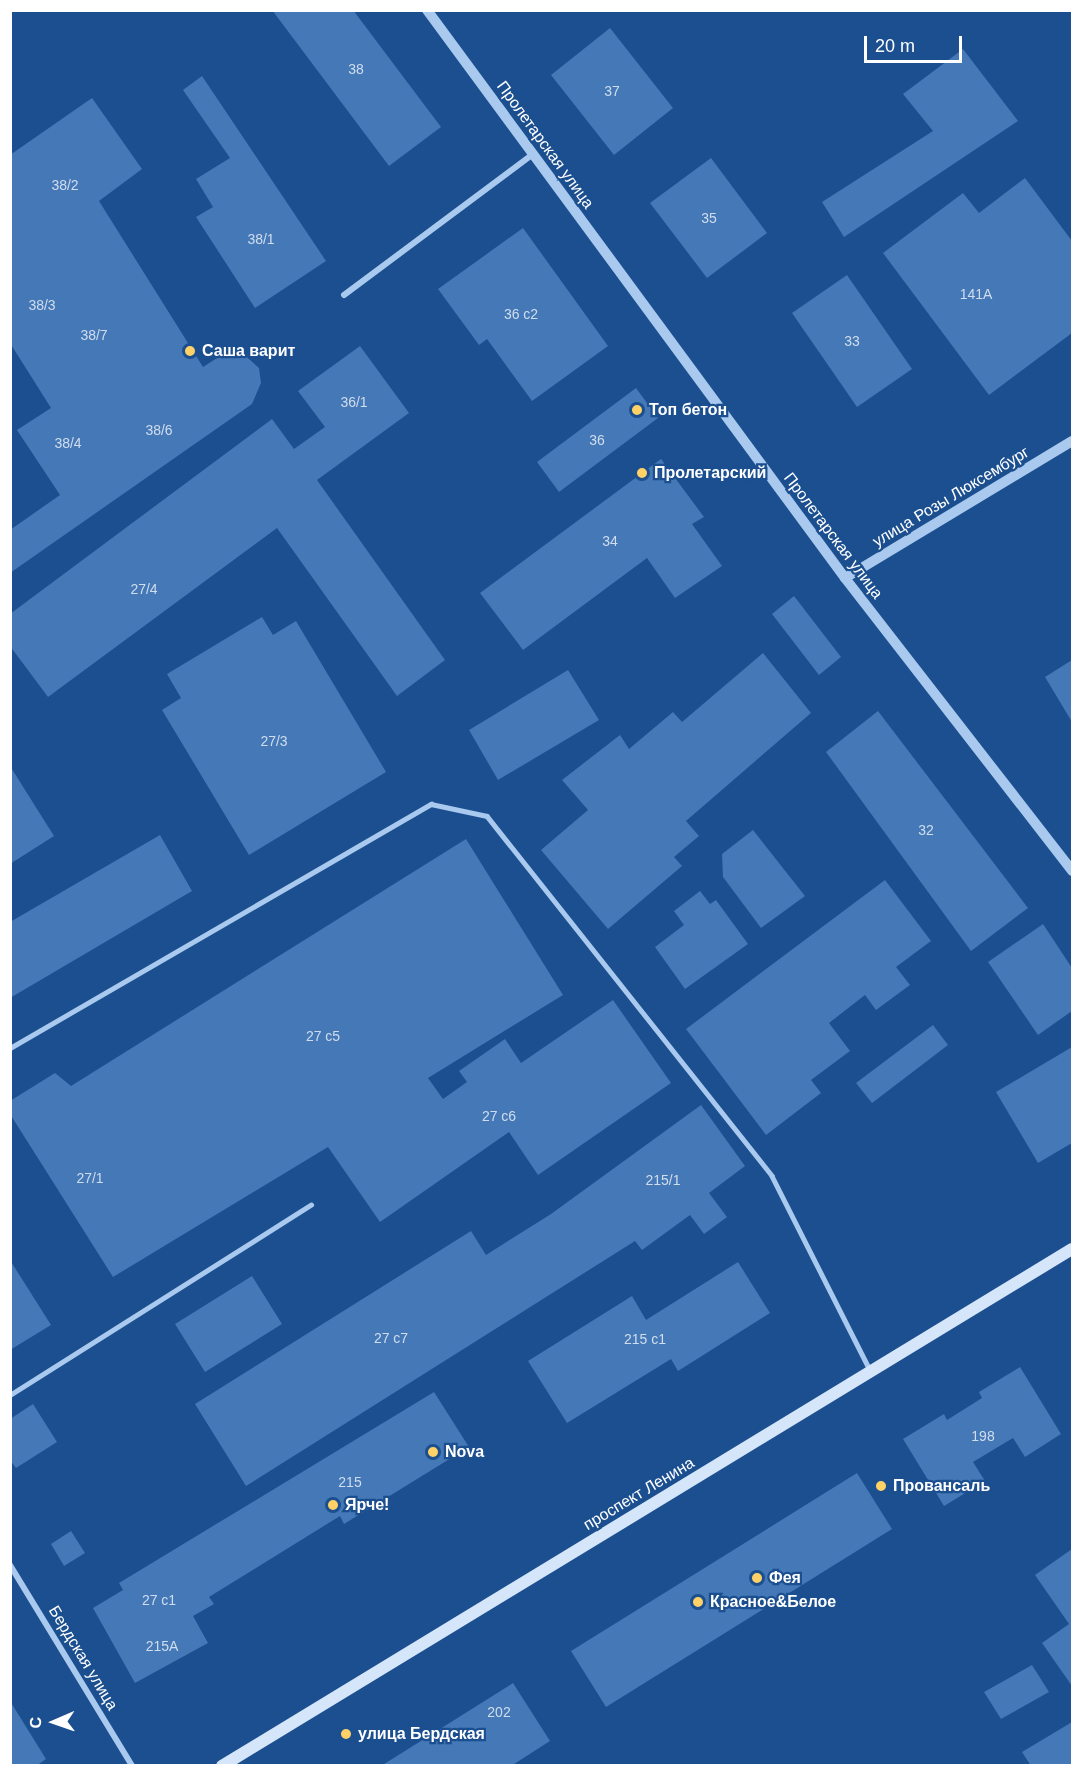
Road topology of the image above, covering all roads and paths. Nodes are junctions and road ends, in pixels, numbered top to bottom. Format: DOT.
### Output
graph roads {
  1 [pos="427,10"];
  2 [pos="533,154"];
  3 [pos="344,295"];
  4 [pos="1072,441"];
  5 [pos="845,578"];
  6 [pos="1072,871"];
  7 [pos="10,1048"];
  8 [pos="311,1205"];
  9 [pos="1072,1249"];
  10 [pos="871,1372"];
  11 [pos="10,1395"];
  12 [pos="10,1565"];
  13 [pos="132,1766"];
  14 [pos="222,1766"];
  1 -- 2 [label="street, Пролетарская улица"];
  2 -- 3 [label="street"];
  2 -- 5 [label="street, Пролетарская улица"];
  4 -- 5 [label="street, улица Розы Люксембург"];
  5 -- 6 [label="street, Пролетарская улица"];
  7 -- 10 [label="lane"];
  8 -- 11 [label="lane"];
  9 -- 10 [label="main road, проспект Ленина"];
  10 -- 14 [label="main road, проспект Ленина"];
  12 -- 13 [label="street, Бердская улица"];
}
